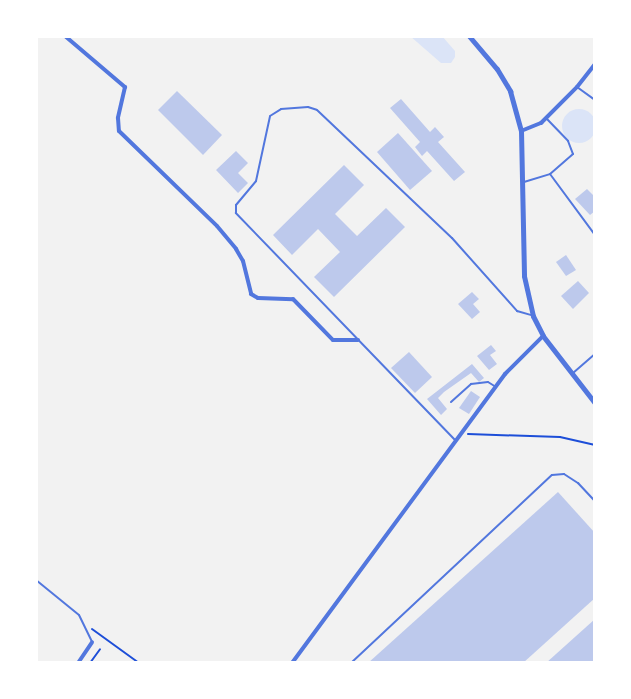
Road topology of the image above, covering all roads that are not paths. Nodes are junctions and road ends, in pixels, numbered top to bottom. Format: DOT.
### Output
graph roads {
  1 [pos="66,36"];
  2 [pos="469,36"];
  3 [pos="595,64"];
  4 [pos="577,87"];
  5 [pos="595,100"];
  6 [pos="546,118"];
  7 [pos="521,131"];
  8 [pos="550,174"];
  9 [pos="524,182"];
  10 [pos="595,235"];
  11 [pos="533,316"];
  12 [pos="543,336"];
  13 [pos="358,340"];
  14 [pos="595,354"];
  15 [pos="571,375"];
  16 [pos="496,386"];
  17 [pos="451,402"];
  18 [pos="595,403"];
  19 [pos="456,441"];
  20 [pos="595,501"];
  21 [pos="36,580"];
  22 [pos="92,642"];
  23 [pos="78,663"];
  24 [pos="292,663"];
  25 [pos="351,663"];
  1 -- 13 [label="street"];
  2 -- 7 [label="street"];
  3 -- 4 [label="street"];
  4 -- 5 [label="lane"];
  4 -- 6 [label="street"];
  6 -- 7 [label="street"];
  6 -- 8 [label="lane"];
  7 -- 9 [label="street"];
  8 -- 9 [label="lane"];
  8 -- 10 [label="lane"];
  9 -- 11 [label="street"];
  11 -- 12 [label="street"];
  11 -- 13 [label="lane"];
  12 -- 15 [label="street"];
  12 -- 16 [label="street"];
  13 -- 19 [label="lane"];
  14 -- 15 [label="lane"];
  15 -- 18 [label="street"];
  16 -- 17 [label="lane"];
  16 -- 19 [label="street"];
  19 -- 24 [label="street"];
  20 -- 25 [label="lane"];
  21 -- 22 [label="lane"];
  22 -- 23 [label="street"];
}
